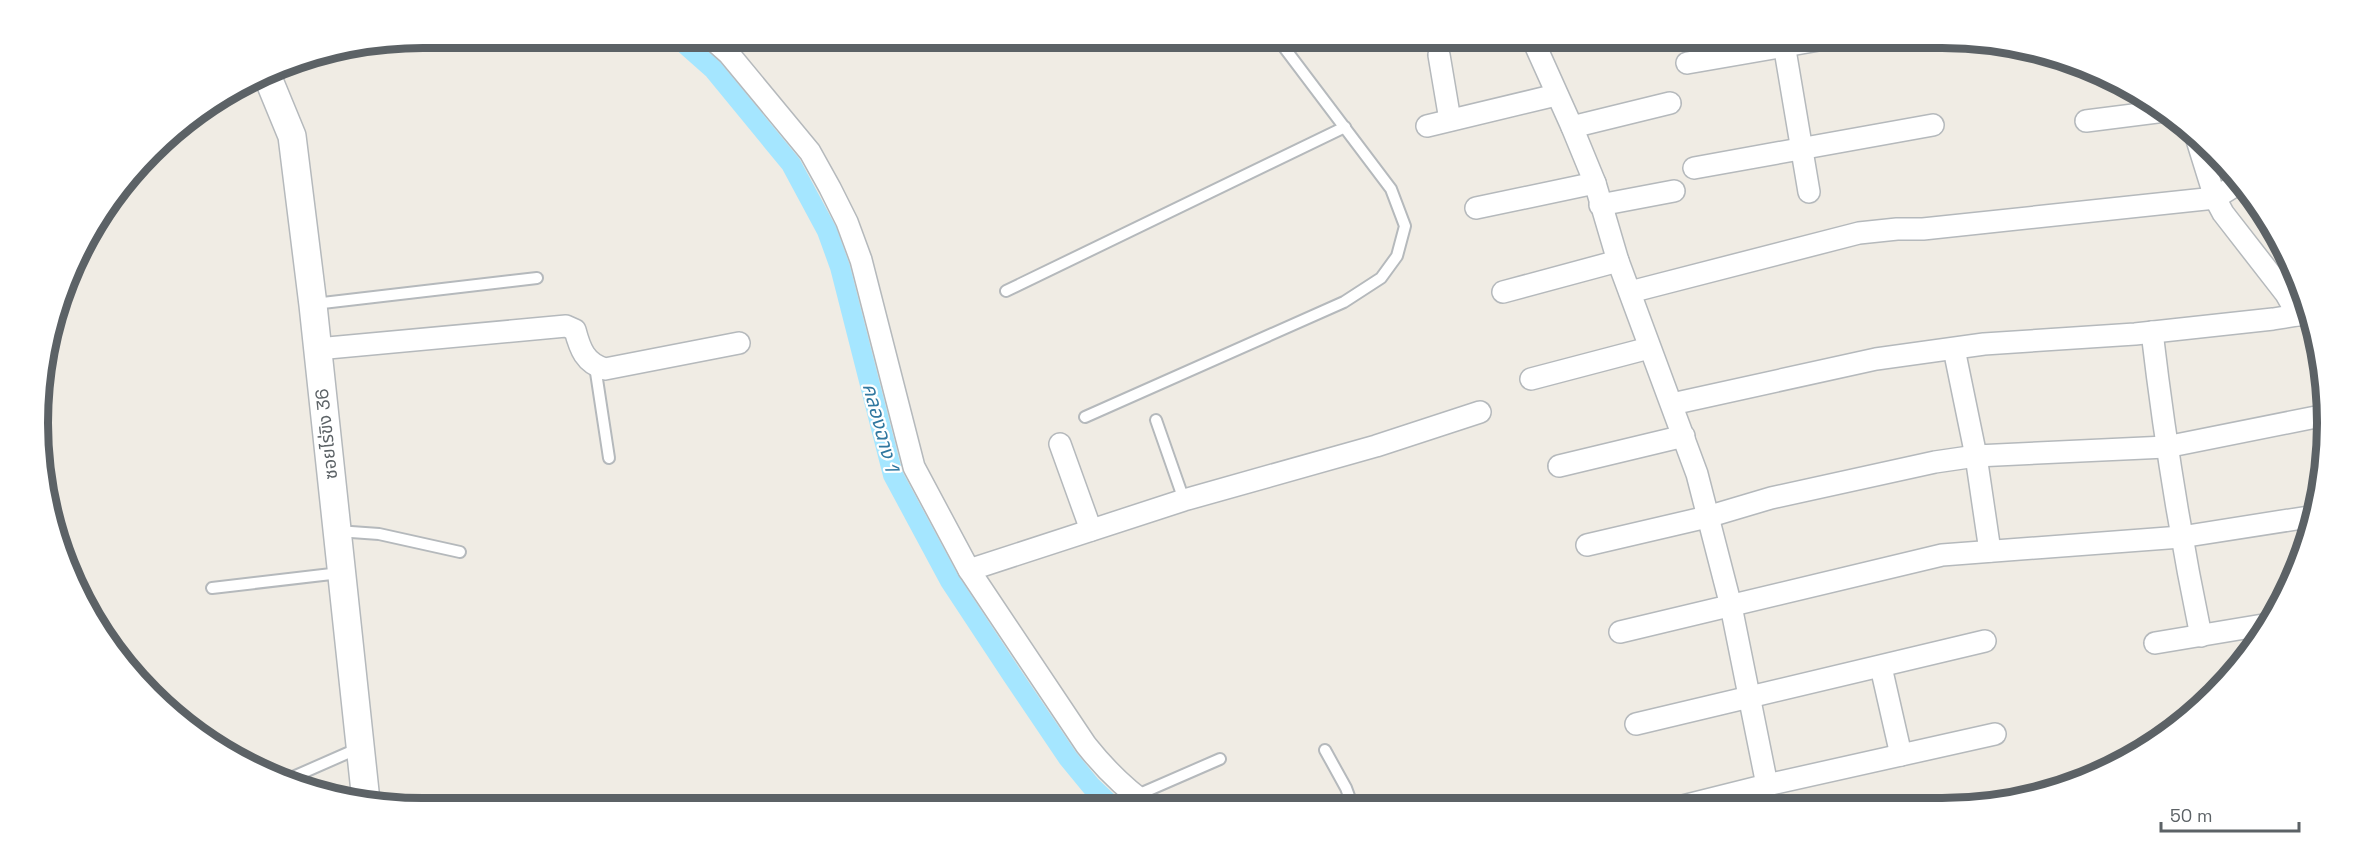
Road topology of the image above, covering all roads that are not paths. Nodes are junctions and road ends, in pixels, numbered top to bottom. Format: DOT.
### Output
graph roads {
  1 [pos="722,48"];
  2 [pos="1285,48"];
  3 [pos="1538,48"];
  4 [pos="1756,48"];
  5 [pos="1785,48"];
  6 [pos="1439,55"];
  7 [pos="1687,63"];
  8 [pos="269,81"];
  9 [pos="1556,95"];
  10 [pos="1670,103"];
  11 [pos="2152,113"];
  12 [pos="1450,120"];
  13 [pos="2086,121"];
  14 [pos="1933,125"];
  15 [pos="1427,126"];
  16 [pos="1345,127"];
  17 [pos="1572,127"];
  18 [pos="1803,149"];
  19 [pos="2200,151"];
  20 [pos="1694,168"];
  21 [pos="1595,183"];
  22 [pos="2233,187"];
  23 [pos="1674,191"];
  24 [pos="1809,192"];
  25 [pos="2215,198"];
  26 [pos="1600,205"];
  27 [pos="1476,208"];
  28 [pos="1618,261"];
  29 [pos="537,278"];
  30 [pos="1006,291"];
  31 [pos="1503,292"];
  32 [pos="1630,292"];
  33 [pos="312,304"];
  34 [pos="2301,315"];
  35 [pos="2152,332"];
  36 [pos="739,343"];
  37 [pos="1649,348"];
  38 [pos="317,349"];
  39 [pos="1954,349"];
  40 [pos="595,366"];
  41 [pos="1531,380"];
  42 [pos="1672,404"];
  43 [pos="1480,412"];
  44 [pos="1085,417"];
  45 [pos="2317,417"];
  46 [pos="1156,420"];
  47 [pos="1684,436"];
  48 [pos="1060,444"];
  49 [pos="2166,447"];
  50 [pos="1976,456"];
  51 [pos="609,458"];
  52 [pos="1559,466"];
  53 [pos="1184,500"];
  54 [pos="1707,517"];
  55 [pos="2305,518"];
  56 [pos="1091,530"];
  57 [pos="337,531"];
  58 [pos="2181,537"];
  59 [pos="1587,545"];
  60 [pos="1990,551"];
  61 [pos="460,552"];
  62 [pos="969,570"];
  63 [pos="341,573"];
  64 [pos="212,588"];
  65 [pos="1731,606"];
  66 [pos="2257,626"];
  67 [pos="1620,632"];
  68 [pos="2201,636"];
  69 [pos="1984,641"];
  70 [pos="2155,643"];
  71 [pos="1881,667"];
  72 [pos="1751,697"];
  73 [pos="1636,724"];
  74 [pos="1995,734"];
  75 [pos="360,748"];
  76 [pos="1325,750"];
  77 [pos="1901,755"];
  78 [pos="1220,759"];
  79 [pos="296,776"];
  80 [pos="1767,785"];
  81 [pos="365,794"];
  82 [pos="1138,798"];
  83 [pos="1150,798"];
  84 [pos="1350,798"];
  85 [pos="1715,798"];
  1 -- 62 [label="street"];
  2 -- 16 [label="lane"];
  3 -- 9 [label="street"];
  4 -- 7 [label="street"];
  5 -- 18 [label="street"];
  6 -- 12 [label="street"];
  8 -- 33 [label="street, ซอยไร่ขิง 36"];
  9 -- 12 [label="street"];
  9 -- 17 [label="street"];
  10 -- 17 [label="street"];
  11 -- 13 [label="street"];
  12 -- 15 [label="street"];
  14 -- 18 [label="street"];
  16 -- 30 [label="lane"];
  16 -- 44 [label="lane"];
  17 -- 21 [label="street"];
  18 -- 20 [label="street"];
  18 -- 24 [label="street"];
  19 -- 25 [label="street"];
  21 -- 26 [label="street"];
  21 -- 27 [label="street"];
  22 -- 25 [label="street"];
  23 -- 26 [label="street"];
  25 -- 32 [label="street"];
  25 -- 34 [label="street"];
  26 -- 28 [label="street"];
  28 -- 31 [label="street"];
  28 -- 32 [label="street"];
  29 -- 33 [label="lane"];
  32 -- 37 [label="street"];
  33 -- 38 [label="street, ซอยไร่ขิง 36"];
  34 -- 35 [label="street"];
  35 -- 39 [label="street"];
  35 -- 49 [label="street"];
  36 -- 40 [label="street"];
  37 -- 41 [label="street"];
  37 -- 42 [label="street"];
  38 -- 40 [label="street"];
  38 -- 57 [label="street, ซอยไร่ขิง 36"];
  39 -- 42 [label="street"];
  39 -- 50 [label="street"];
  40 -- 51 [label="lane"];
  42 -- 47 [label="street"];
  43 -- 53 [label="street"];
  45 -- 49 [label="street"];
  46 -- 53 [label="lane"];
  47 -- 52 [label="street"];
  47 -- 54 [label="street"];
  48 -- 56 [label="street"];
  49 -- 50 [label="street"];
  49 -- 58 [label="street"];
  50 -- 54 [label="street"];
  50 -- 60 [label="street"];
  53 -- 56 [label="street"];
  54 -- 59 [label="street"];
  54 -- 65 [label="street"];
  55 -- 58 [label="street"];
  56 -- 62 [label="street"];
  57 -- 61 [label="lane"];
  57 -- 63 [label="street, ซอยไร่ขิง 36"];
  58 -- 60 [label="street"];
  58 -- 68 [label="street"];
  60 -- 65 [label="street"];
  62 -- 82 [label="street"];
  63 -- 64 [label="lane"];
  63 -- 75 [label="street, ซอยไร่ขิง 36"];
  65 -- 67 [label="street"];
  65 -- 72 [label="street"];
  66 -- 68 [label="street"];
  68 -- 70 [label="street"];
  69 -- 71 [label="street"];
  71 -- 72 [label="street"];
  71 -- 77 [label="street"];
  72 -- 73 [label="street"];
  72 -- 80 [label="street"];
  74 -- 77 [label="street"];
  75 -- 79 [label="lane"];
  75 -- 81 [label="street, ซอยไร่ขิง 36"];
  76 -- 84 [label="lane"];
  77 -- 80 [label="street"];
  78 -- 83 [label="lane"];
  80 -- 85 [label="street"];
}
